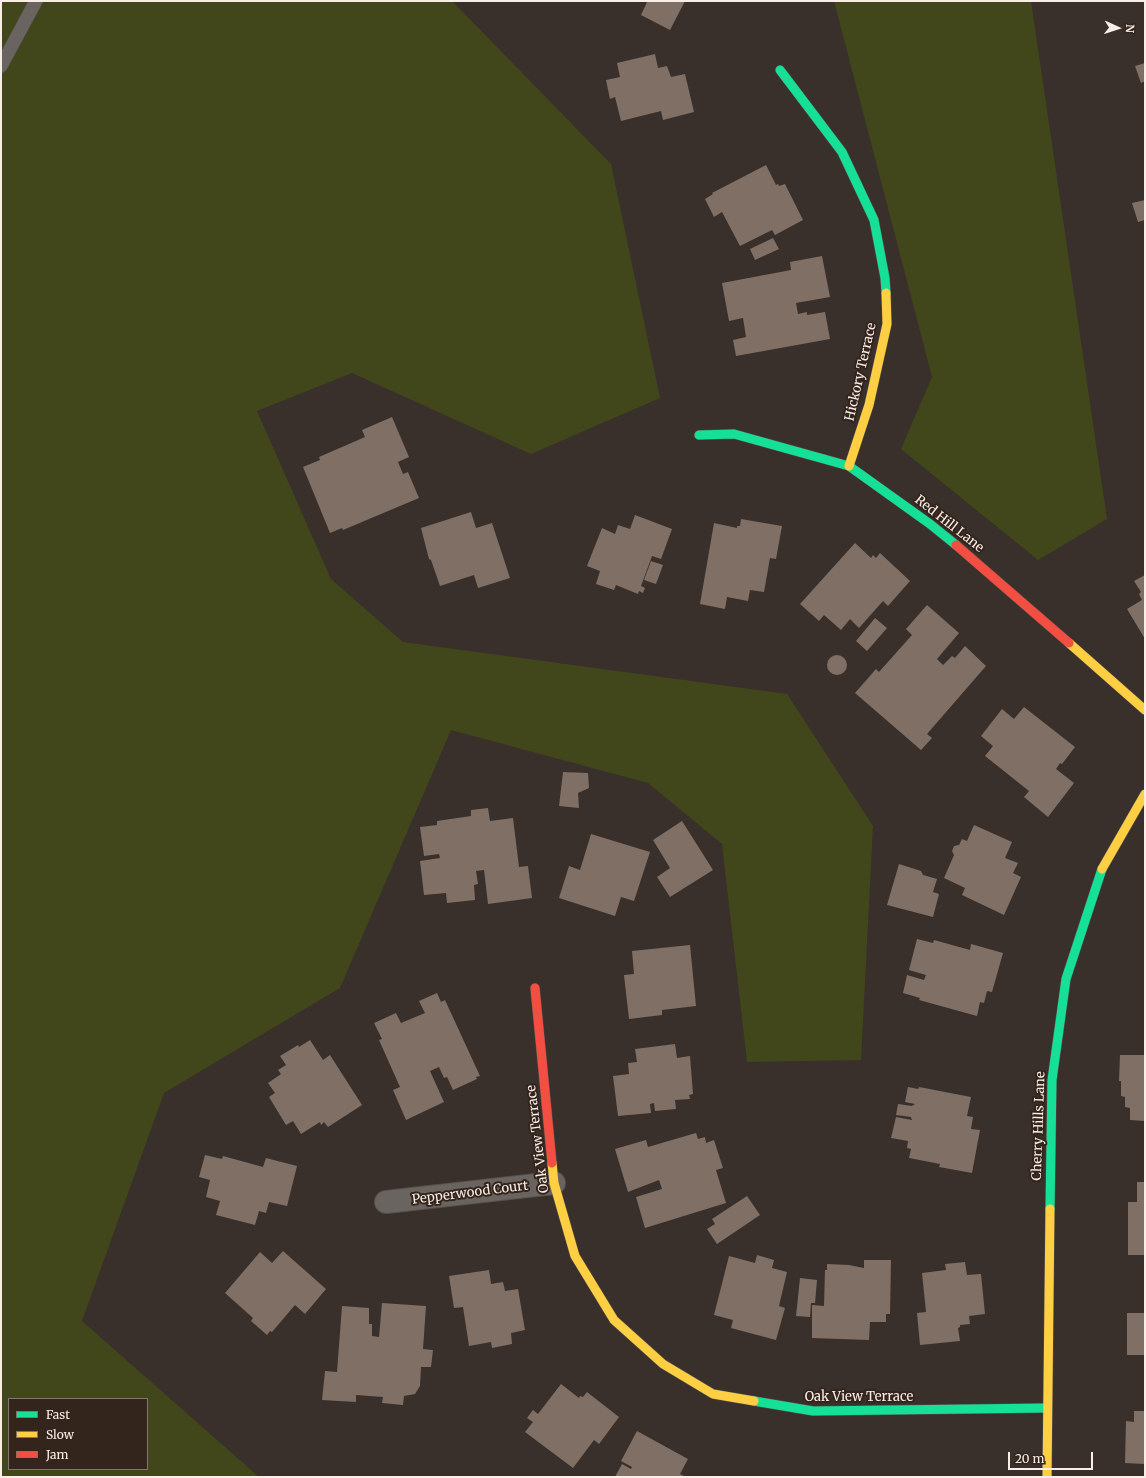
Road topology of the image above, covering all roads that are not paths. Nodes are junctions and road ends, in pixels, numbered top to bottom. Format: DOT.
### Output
graph roads {
  1 [pos="36,1"];
  2 [pos="1,66"];
  3 [pos="780,70"];
  4 [pos="699,435"];
  5 [pos="849,466"];
  6 [pos="1145,710"];
  7 [pos="1145,794"];
  8 [pos="535,988"];
  9 [pos="554,1183"];
  10 [pos="386,1202"];
  11 [pos="1046,1408"];
  12 [pos="1047,1477"];
  1 -- 2 [label="lane"];
  3 -- 5 [label="street, Hickory Terrace"];
  4 -- 5 [label="street, Red Hill Lane"];
  5 -- 6 [label="street, Red Hill Lane"];
  7 -- 11 [label="street, Cherry Hills Lane"];
  8 -- 9 [label="street, Oak View Terrace"];
  9 -- 10 [label="street, Pepperwood Court"];
  9 -- 11 [label="street, Oak View Terrace"];
  11 -- 12 [label="street, Cherry Hills Lane"];
}
